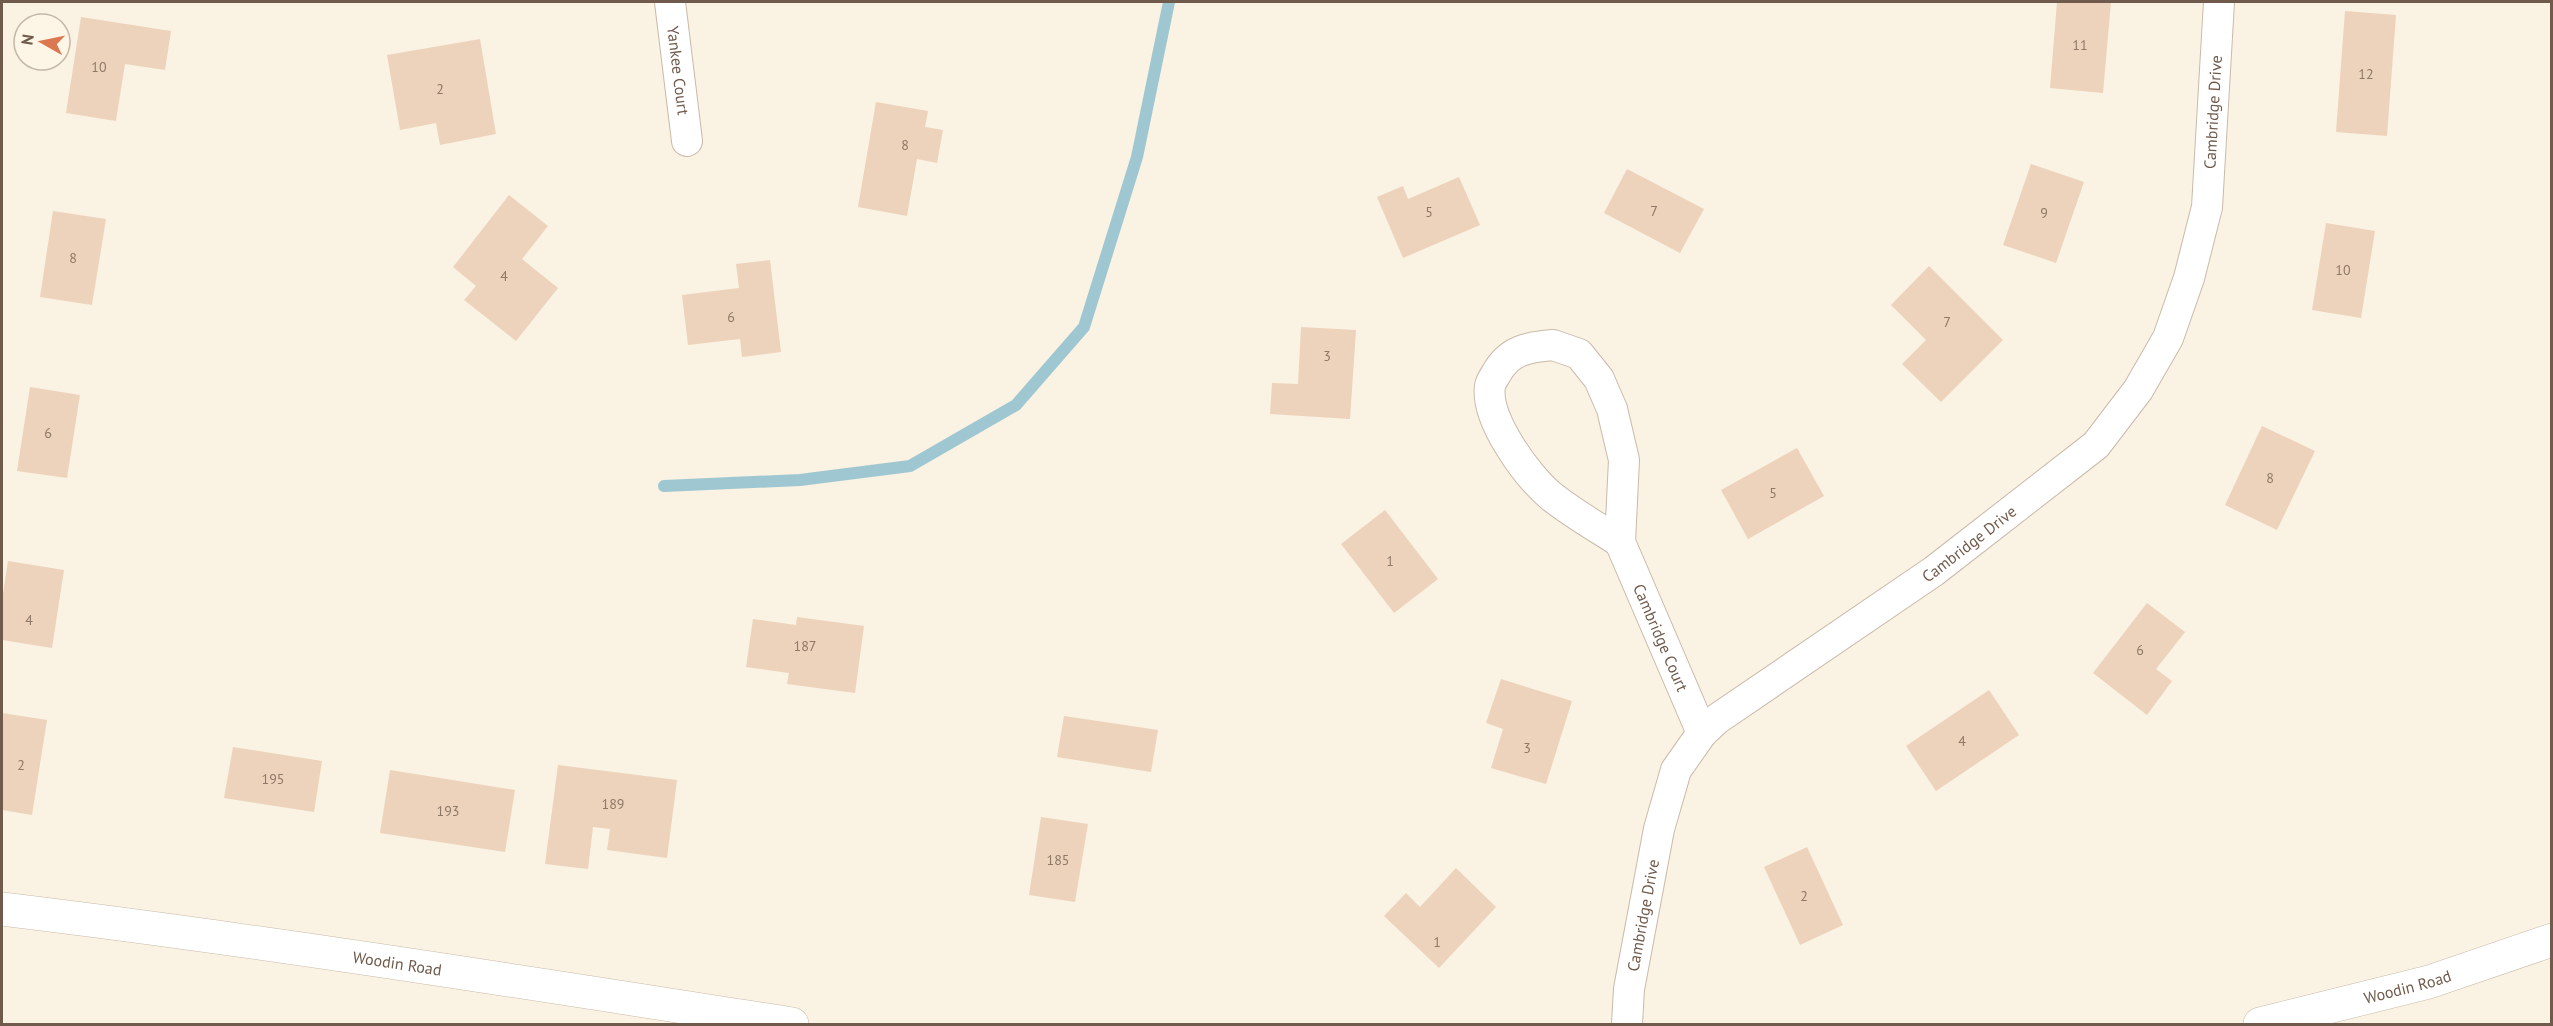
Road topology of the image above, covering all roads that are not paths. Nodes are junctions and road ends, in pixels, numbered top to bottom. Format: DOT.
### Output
graph roads {
  1 [pos="670,2"];
  2 [pos="2219,2"];
  3 [pos="687,141"];
  4 [pos="1620,542"];
  5 [pos="1702,733"];
  6 [pos="2,909"];
  7 [pos="2552,940"];
  8 [pos="792,1024"];
  9 [pos="1627,1024"];
  10 [pos="2260,1024"];
  1 -- 3 [label="street, Yankee Court"];
  2 -- 5 [label="street, Cambridge Drive"];
  4 -- 4 [label="street, Cambridge Court"];
  4 -- 5 [label="street, Cambridge Court"];
  5 -- 9 [label="street, Cambridge Drive"];
  6 -- 8 [label="street, Woodin Road"];
  7 -- 10 [label="street, Woodin Road"];
}
